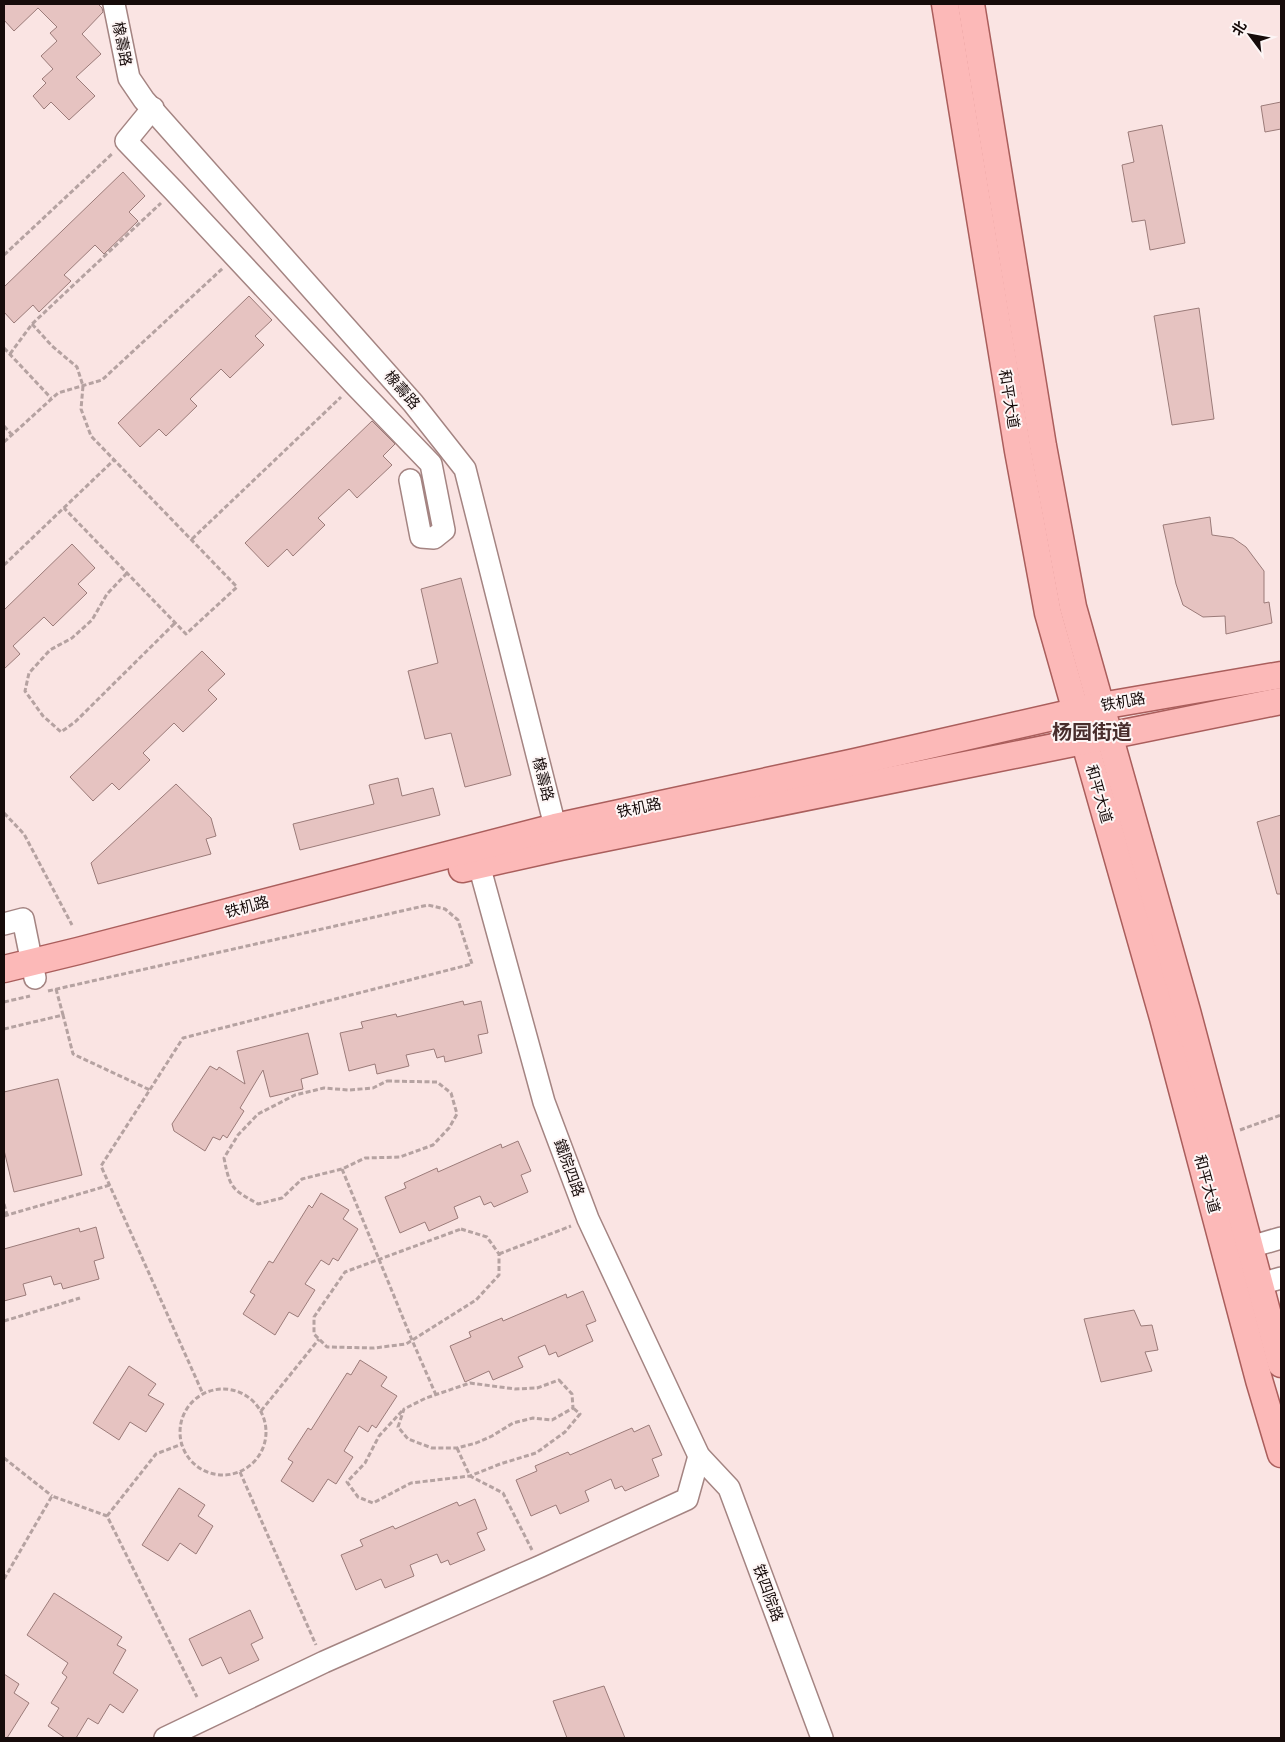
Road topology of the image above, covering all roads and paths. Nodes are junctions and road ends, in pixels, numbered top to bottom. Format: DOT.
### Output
graph roads {
  1 [pos="114,4"];
  2 [pos="945,4"];
  3 [pos="971,4"];
  4 [pos="153,108"];
  5 [pos="126,141"];
  6 [pos="174,191"];
  7 [pos="4,255"];
  8 [pos="235,256"];
  9 [pos="32,324"];
  10 [pos="4,348"];
  11 [pos="10,354"];
  12 [pos="354,384"];
  13 [pos="83,386"];
  14 [pos="51,398"];
  15 [pos="4,426"];
  16 [pos="12,435"];
  17 [pos="4,442"];
  18 [pos="115,459"];
  19 [pos="410,480"];
  20 [pos="64,508"];
  21 [pos="192,539"];
  22 [pos="4,565"];
  23 [pos="127,573"];
  24 [pos="176,623"];
  25 [pos="1281,675"];
  26 [pos="1281,701"];
  27 [pos="1101,706"];
  28 [pos="1076,711"];
  29 [pos="1109,735"];
  30 [pos="1084,740"];
  31 [pos="4,813"];
  32 [pos="558,837"];
  33 [pos="479,865"];
  34 [pos="4,924"];
  35 [pos="72,924"];
  36 [pos="4,969"];
  37 [pos="42,982"];
  38 [pos="4,986"];
  39 [pos="4,1002"];
  40 [pos="63,1015"];
  41 [pos="4,1029"];
  42 [pos="150,1090"];
  43 [pos="1281,1115"];
  44 [pos="1221,1136"];
  45 [pos="342,1169"];
  46 [pos="110,1185"];
  47 [pos="4,1204"];
  48 [pos="5,1216"];
  49 [pos="588,1219"];
  50 [pos="1281,1238"];
  51 [pos="1250,1247"];
  52 [pos="499,1254"];
  53 [pos="380,1259"];
  54 [pos="1271,1281"];
  55 [pos="80,1298"];
  56 [pos="4,1321"];
  57 [pos="319,1339"];
  58 [pos="412,1340"];
  59 [pos="1281,1364"];
  60 [pos="203,1394"];
  61 [pos="436,1394"];
  62 [pos="573,1408"];
  63 [pos="404,1409"];
  64 [pos="261,1411"];
  65 [pos="182,1444"];
  66 [pos="457,1448"];
  67 [pos="1281,1454"];
  68 [pos="699,1456"];
  69 [pos="4,1458"];
  70 [pos="240,1472"];
  71 [pos="470,1476"];
  72 [pos="52,1496"];
  73 [pos="107,1516"];
  74 [pos="541,1566"];
  75 [pos="4,1579"];
  76 [pos="324,1662"];
  77 [pos="197,1697"];
  78 [pos="165,1738"];
  79 [pos="822,1738"];
  1 -- 4 [label="street, 橡壽路"];
  2 -- 28 [label="main road, 和平大道"];
  3 -- 27 [label="main road, 和平大道"];
  4 -- 5 [label="street"];
  4 -- 32 [label="street, 橡壽路"];
  5 -- 6 [label="street"];
  5 -- 7 [label="path"];
  6 -- 8 [label="street"];
  6 -- 9 [label="path"];
  8 -- 12 [label="street"];
  8 -- 13 [label="path"];
  9 -- 11 [label="path"];
  9 -- 13 [label="path"];
  10 -- 11 [label="path"];
  11 -- 14 [label="path"];
  12 -- 19 [label="street"];
  12 -- 21 [label="path"];
  13 -- 14 [label="path"];
  13 -- 18 [label="path"];
  14 -- 16 [label="path"];
  15 -- 16 [label="path"];
  16 -- 17 [label="path"];
  18 -- 20 [label="path"];
  18 -- 21 [label="path"];
  20 -- 22 [label="path"];
  20 -- 23 [label="path"];
  21 -- 24 [label="path"];
  23 -- 24 [label="path"];
  23 -- 24 [label="path"];
  25 -- 27 [label="main road, 铁机路"];
  26 -- 29 [label="main road, 铁机路"];
  27 -- 28 [label="main road, 铁机路"];
  27 -- 29 [label="main road, 和平大道"];
  28 -- 30 [label="main road, 和平大道"];
  28 -- 32 [label="main road, 铁机路"];
  29 -- 30 [label="main road, 铁机路"];
  29 -- 44 [label="main road, 和平大道"];
  30 -- 32 [label="main road, 铁机路"];
  30 -- 67 [label="main road, 和平大道"];
  31 -- 35 [label="path"];
  32 -- 33 [label="main road, 铁机路"];
  32 -- 37 [label="main road, 铁机路"];
  33 -- 37 [label="main road, 铁机路"];
  33 -- 49 [label="street, 鐵院四路"];
  34 -- 37 [label="street"];
  36 -- 37 [label="main road, 铁机路"];
  37 -- 38 [label="main road, 铁机路"];
  37 -- 39 [label="path"];
  37 -- 40 [label="path"];
  37 -- 42 [label="path"];
  40 -- 41 [label="path"];
  40 -- 42 [label="path"];
  42 -- 46 [label="path"];
  43 -- 44 [label="path"];
  44 -- 51 [label="main road, 和平大道"];
  45 -- 45 [label="path"];
  45 -- 53 [label="path"];
  46 -- 48 [label="path"];
  46 -- 60 [label="path"];
  47 -- 48 [label="path"];
  49 -- 52 [label="path"];
  49 -- 68 [label="street, 鐵院四路"];
  50 -- 51 [label="street"];
  51 -- 54 [label="main road, 和平大道"];
  52 -- 53 [label="path"];
  52 -- 58 [label="path"];
  53 -- 57 [label="path"];
  53 -- 58 [label="path"];
  54 -- 59 [label="main road, 和平大道"];
  55 -- 56 [label="path"];
  57 -- 58 [label="path"];
  57 -- 64 [label="path"];
  58 -- 61 [label="path"];
  60 -- 64 [label="path"];
  60 -- 65 [label="path"];
  61 -- 62 [label="path"];
  61 -- 63 [label="path"];
  62 -- 66 [label="path"];
  62 -- 71 [label="path"];
  63 -- 66 [label="path"];
  63 -- 71 [label="path"];
  64 -- 70 [label="path"];
  65 -- 70 [label="path"];
  65 -- 73 [label="path"];
  66 -- 71 [label="path"];
  68 -- 74 [label="street"];
  68 -- 79 [label="street, 铁四院路"];
  69 -- 72 [label="path"];
  70 -- 76 [label="path"];
  71 -- 74 [label="path"];
  72 -- 73 [label="path"];
  72 -- 75 [label="path"];
  73 -- 77 [label="path"];
  74 -- 76 [label="street"];
  76 -- 78 [label="street"];
}
